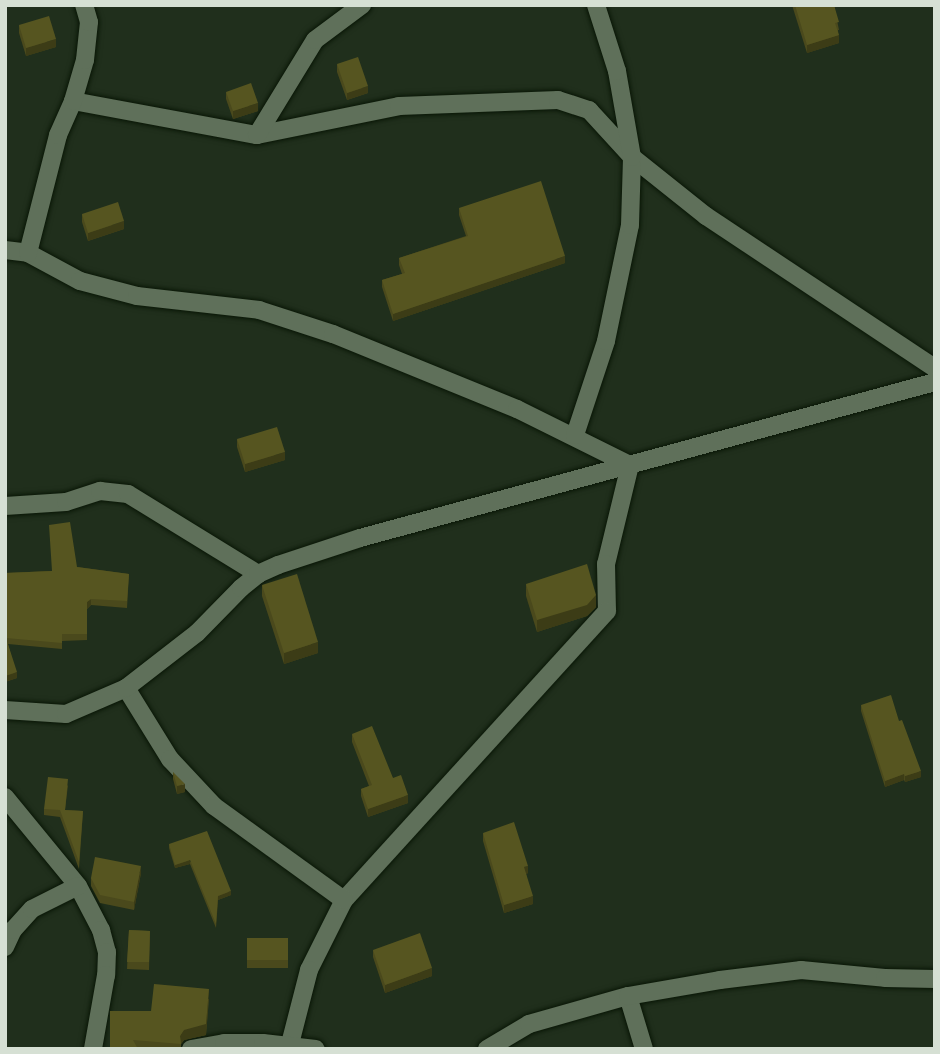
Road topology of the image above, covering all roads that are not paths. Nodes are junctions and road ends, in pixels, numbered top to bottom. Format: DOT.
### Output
graph roads {
  1 [pos="84,5"];
  2 [pos="362,5"];
  3 [pos="596,5"];
  4 [pos="73,101"];
  5 [pos="257,135"];
  6 [pos="632,156"];
  7 [pos="5,250"];
  8 [pos="28,253"];
  9 [pos="935,368"];
  10 [pos="935,382"];
  11 [pos="575,435"];
  12 [pos="630,465"];
  13 [pos="5,506"];
  14 [pos="258,574"];
  15 [pos="126,688"];
  16 [pos="5,710"];
  17 [pos="5,797"];
  18 [pos="78,886"];
  19 [pos="344,900"];
  20 [pos="5,947"];
  21 [pos="935,979"];
  22 [pos="628,996"];
  23 [pos="290,1044"];
  24 [pos="93,1049"];
  25 [pos="191,1049"];
  26 [pos="316,1049"];
  27 [pos="487,1049"];
  28 [pos="644,1049"];
  1 -- 4 [label="street"];
  2 -- 5 [label="street"];
  3 -- 6 [label="street"];
  4 -- 5 [label="street"];
  4 -- 8 [label="street"];
  5 -- 6 [label="street"];
  6 -- 9 [label="street"];
  6 -- 11 [label="street"];
  7 -- 8 [label="street"];
  8 -- 11 [label="street"];
  10 -- 12 [label="street"];
  11 -- 12 [label="street"];
  12 -- 14 [label="street"];
  12 -- 19 [label="street"];
  13 -- 14 [label="street"];
  14 -- 15 [label="street"];
  15 -- 16 [label="street"];
  15 -- 19 [label="street"];
  17 -- 18 [label="street"];
  18 -- 20 [label="street"];
  18 -- 24 [label="street"];
  19 -- 23 [label="street"];
  21 -- 22 [label="street"];
  22 -- 27 [label="street"];
  22 -- 28 [label="street"];
  23 -- 25 [label="street"];
  23 -- 26 [label="street"];
}
